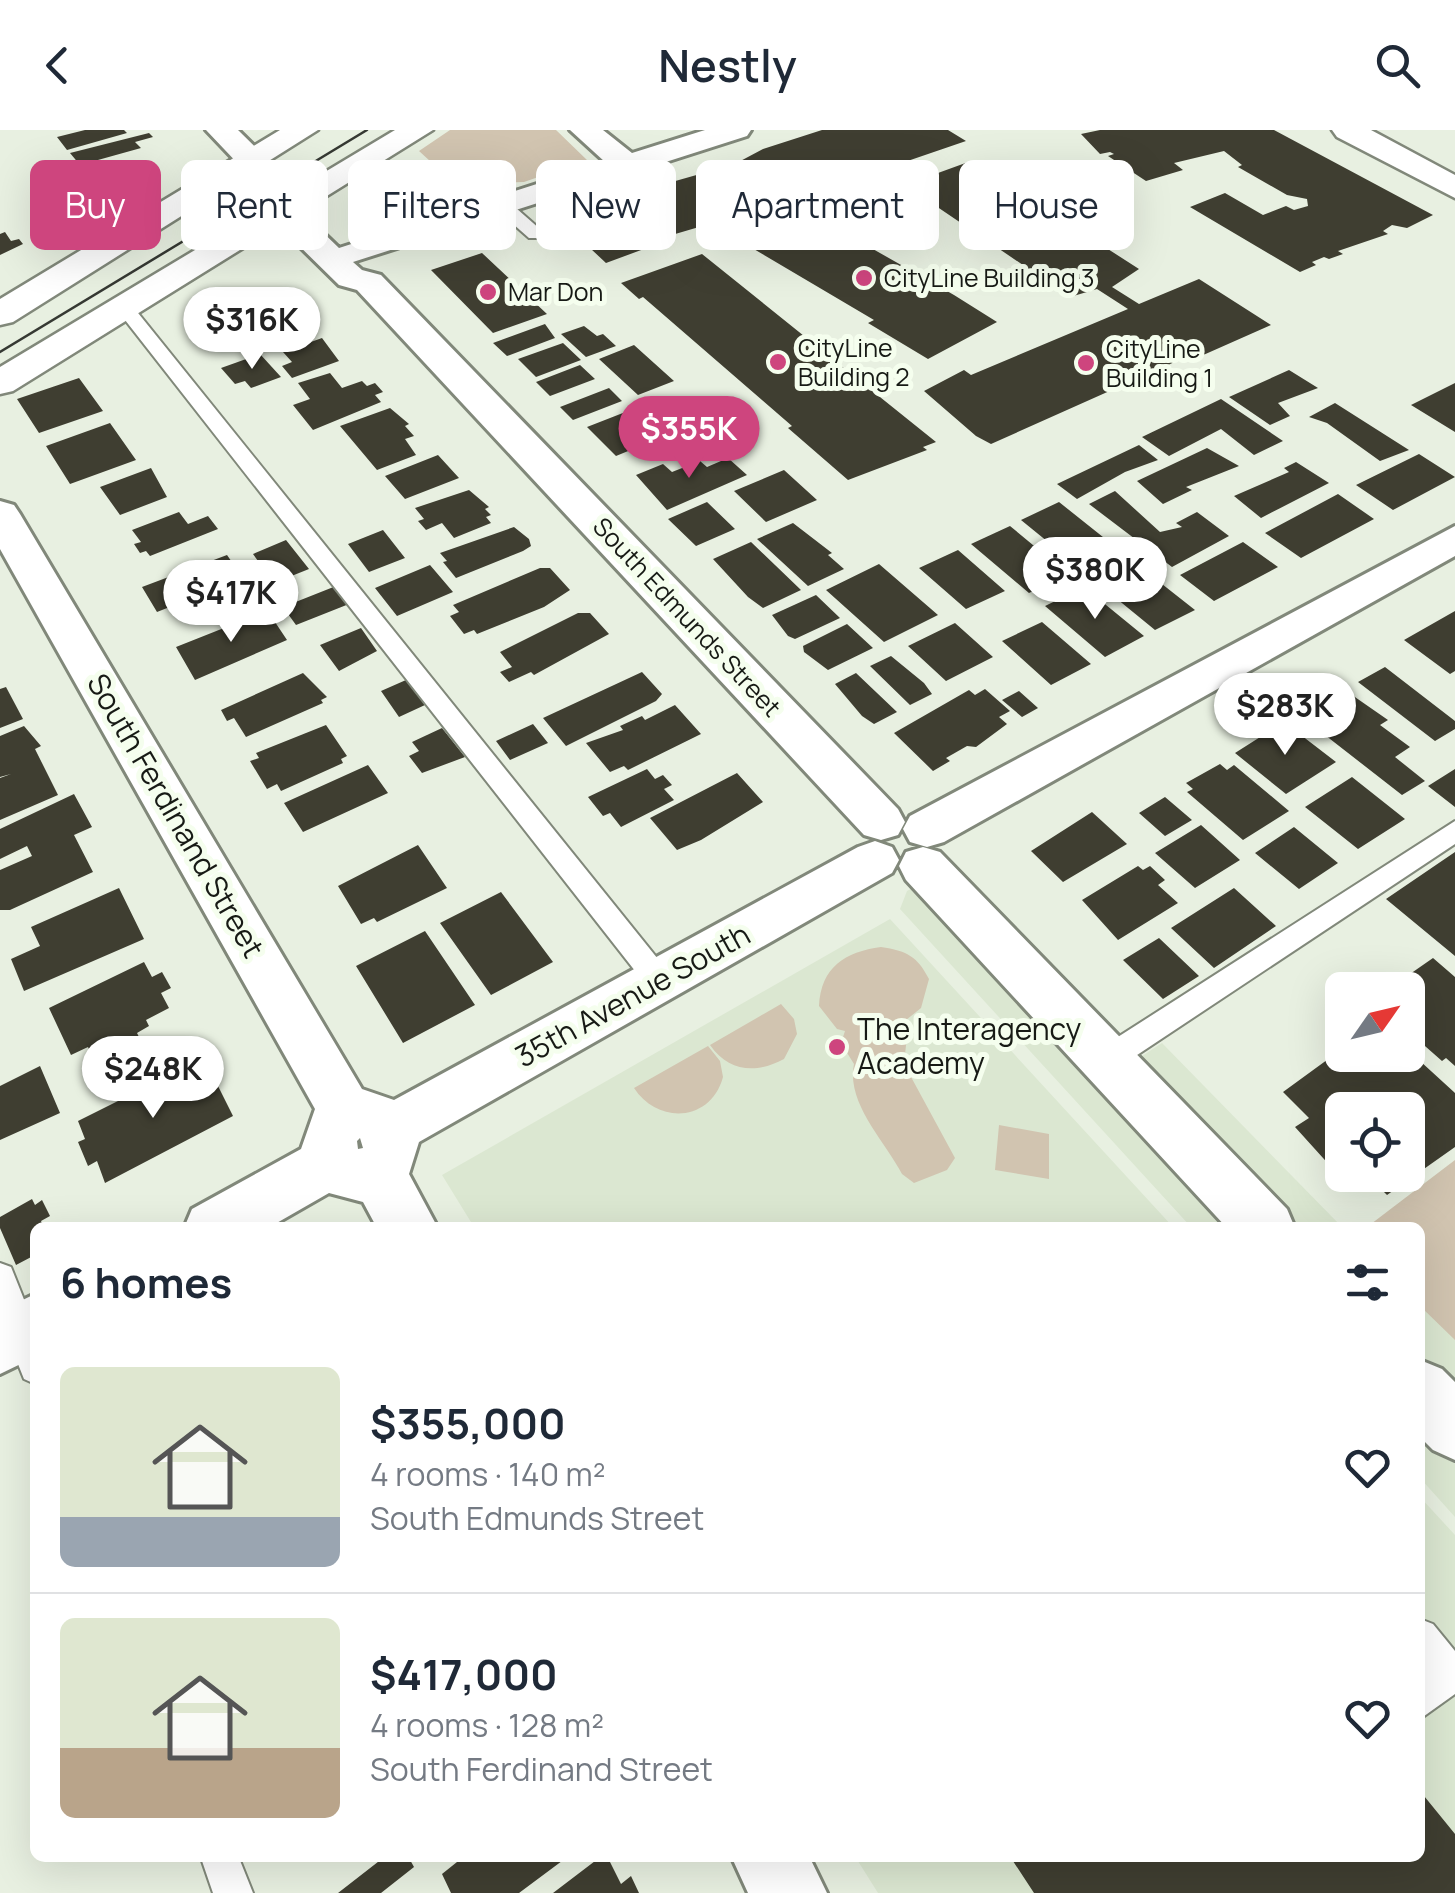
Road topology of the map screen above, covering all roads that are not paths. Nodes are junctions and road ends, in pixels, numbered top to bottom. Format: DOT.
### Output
graph roads {
  1 [pos="221,130"];
  2 [pos="302,130"];
  3 [pos="417,130"];
  4 [pos="585,130"];
  5 [pos="736,130"];
  6 [pos="1348,130"];
  7 [pos="252,160"];
  8 [pos="622,160"];
  9 [pos="643,160"];
  10 [pos="328,185"];
  11 [pos="1455,188"];
  12 [pos="181,203"];
  13 [pos="516,217"];
  14 [pos="535,234"];
  15 [pos="220,250"];
  16 [pos="322,250"];
  17 [pos="399,250"];
  18 [pos="360,267"];
  19 [pos="124,307"];
  20 [pos="0,314"];
  21 [pos="0,383"];
  22 [pos="0,514"];
  23 [pos="1455,539"];
  24 [pos="1455,831"];
  25 [pos="901,844"];
  26 [pos="660,982"];
  27 [pos="1106,1060"];
  28 [pos="362,1145"];
  29 [pos="224,1222"];
  30 [pos="406,1222"];
  31 [pos="1260,1222"];
  32 [pos="1425,1396"];
  33 [pos="1455,1428"];
  34 [pos="1425,1642"];
  35 [pos="1453,1671"];
  36 [pos="1425,1696"];
  37 [pos="221,1862"];
  38 [pos="771,1862"];
  39 [pos="233,1893"];
  40 [pos="789,1893"];
  1 -- 7 [label="street, South Edmunds Street"];
  2 -- 7 [label="main road"];
  3 -- 10 [label="main road"];
  4 -- 8 [label="street"];
  5 -- 9 [label="street"];
  6 -- 11 [label="main road"];
  12 -- 20 [label="main road"];
  13 -- 14 [label="lane"];
  15 -- 19 [label="main road"];
  16 -- 18 [label="street, South Edmunds Street"];
  17 -- 18 [label="street"];
  18 -- 25 [label="street, South Edmunds Street"];
  19 -- 21 [label="main road"];
  19 -- 26 [label="lane"];
  22 -- 28 [label="street, South Ferdinand Street"];
  23 -- 25 [label="street, 35th Avenue South"];
  24 -- 27 [label="lane"];
  25 -- 26 [label="street, 35th Avenue South"];
  25 -- 27 [label="street, South Edmunds Street"];
  26 -- 28 [label="street, 35th Avenue South"];
  27 -- 31 [label="street, South Edmunds Street"];
  28 -- 29 [label="street, 35th Avenue South"];
  28 -- 30 [label="street, South Ferdinand Street"];
  32 -- 33 [label="street"];
  34 -- 35 [label="lane"];
  35 -- 36 [label="lane"];
  37 -- 39 [label="lane"];
  38 -- 40 [label="street"];
}
